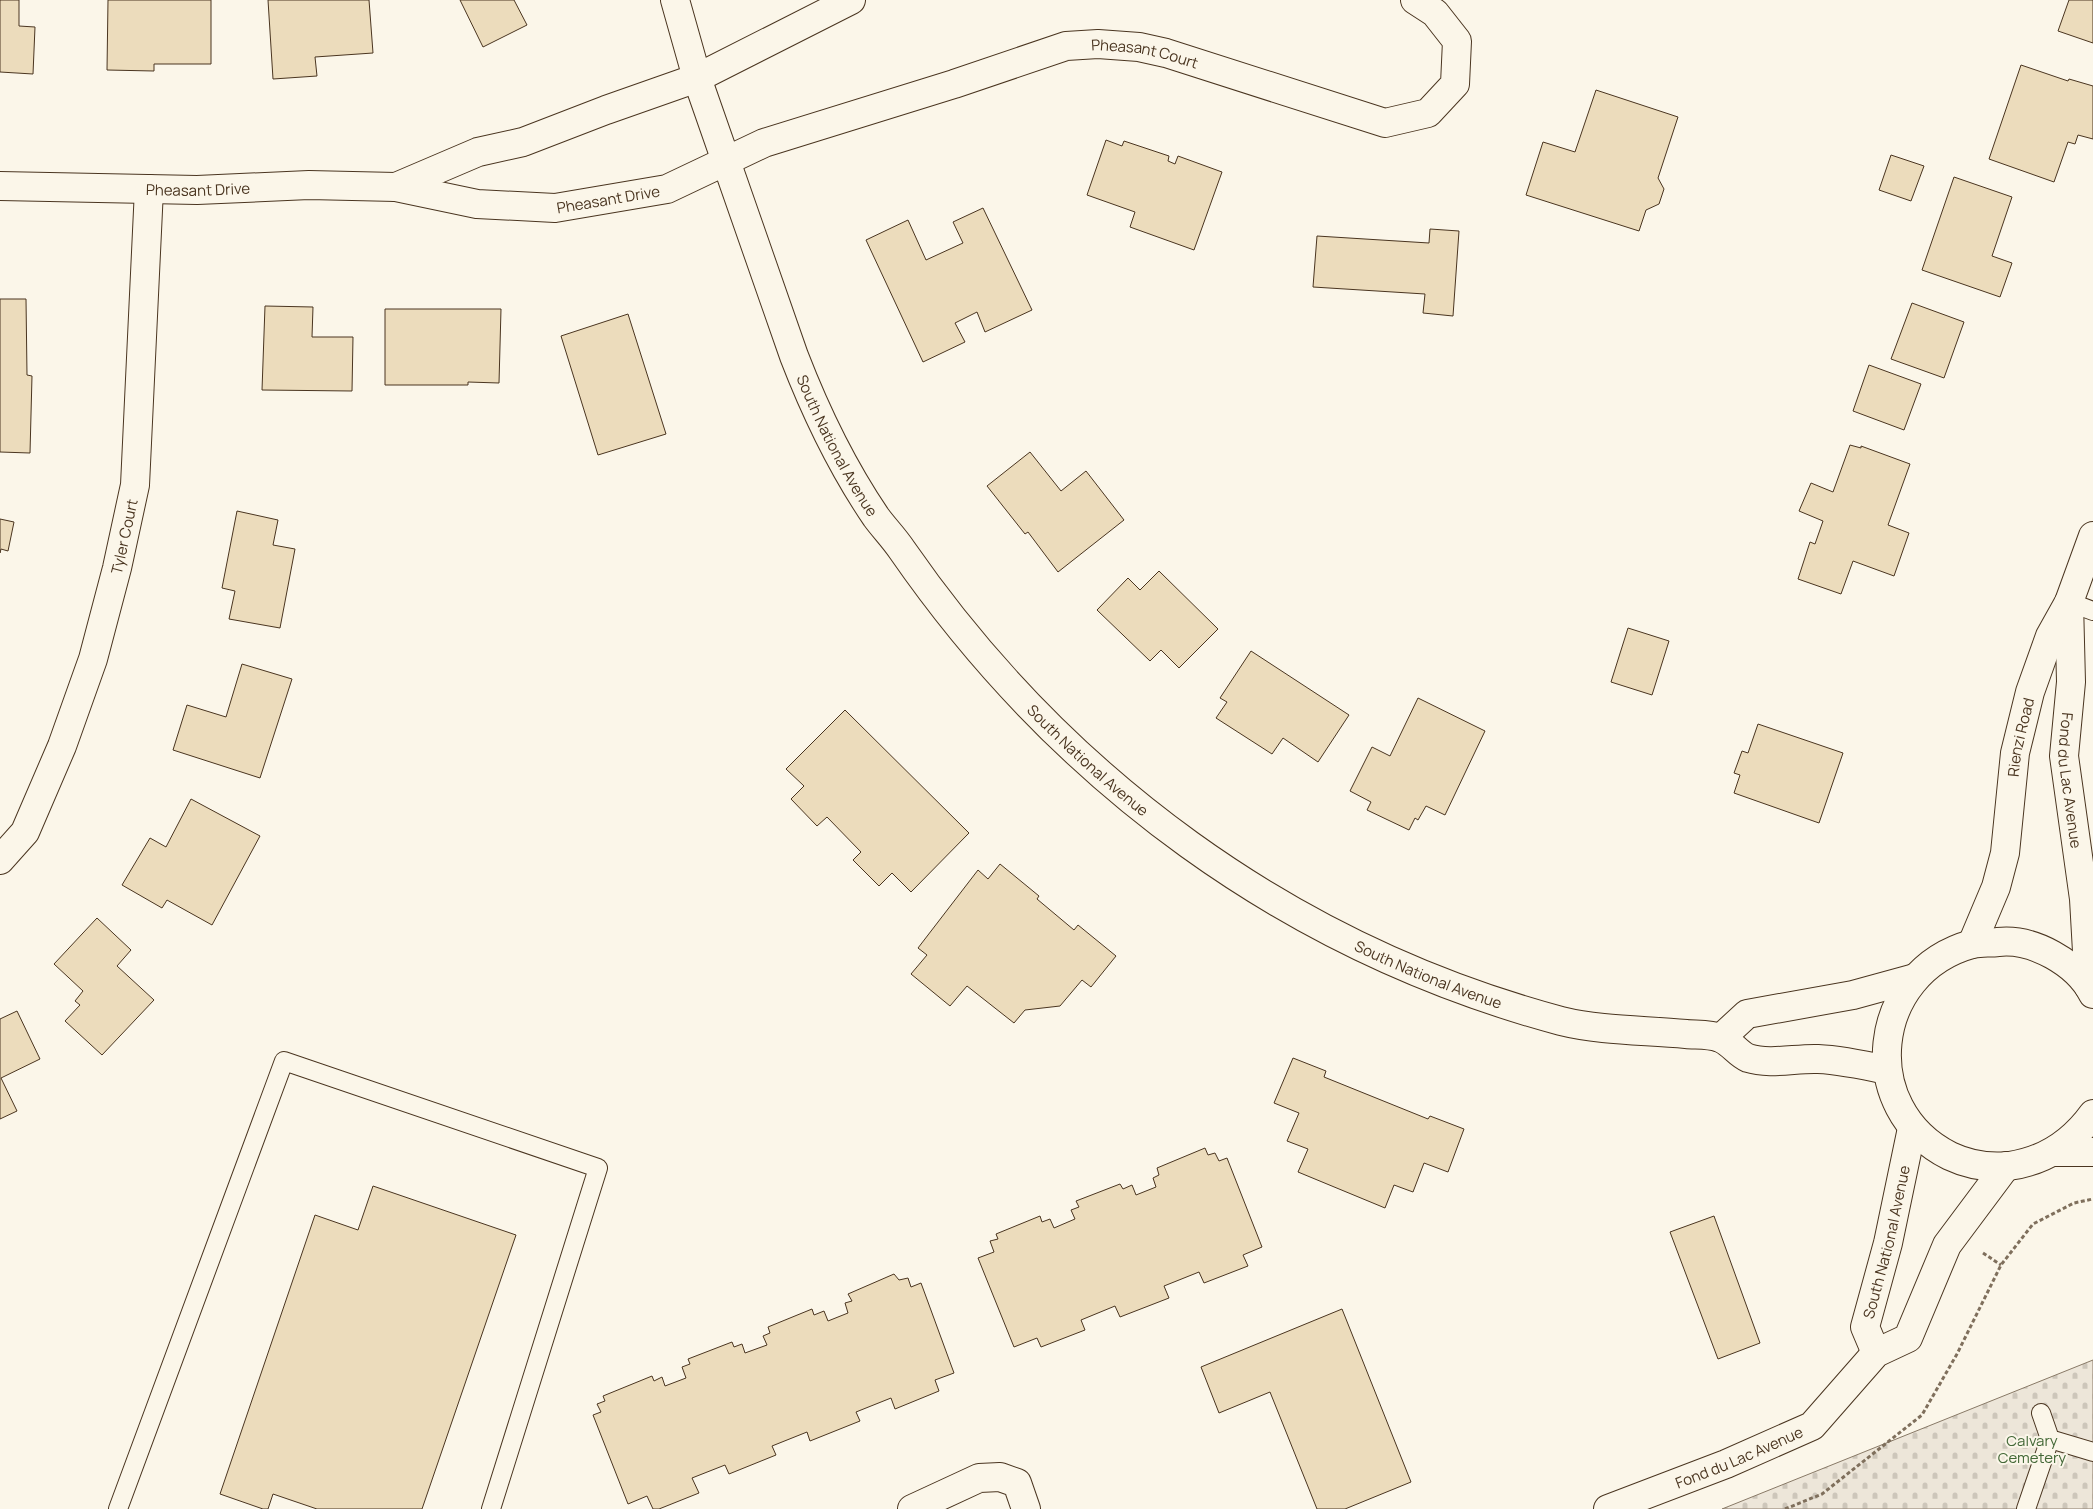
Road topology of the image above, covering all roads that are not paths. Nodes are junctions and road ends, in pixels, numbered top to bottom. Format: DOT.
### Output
graph roads {
  1 [pos="675,0"];
  2 [pos="851,0"];
  3 [pos="1415,0"];
  4 [pos="697,78"];
  5 [pos="726,160"];
  6 [pos="0,186"];
  7 [pos="396,187"];
  8 [pos="149,189"];
  9 [pos="2093,536"];
  10 [pos="2081,607"];
  11 [pos="0,860"];
  12 [pos="1972,944"];
  13 [pos="1915,978"];
  14 [pos="2091,990"];
  15 [pos="1721,1038"];
  16 [pos="1887,1070"];
  17 [pos="2093,1114"];
  18 [pos="1912,1128"];
  19 [pos="2055,1152"];
  20 [pos="2093,1152"];
  21 [pos="2006,1166"];
  22 [pos="1876,1353"];
  23 [pos="2041,1413"];
  24 [pos="2050,1439"];
  25 [pos="2093,1452"];
  26 [pos="118,1509"];
  27 [pos="490,1509"];
  28 [pos="912,1509"];
  29 [pos="1026,1509"];
  30 [pos="1608,1509"];
  31 [pos="2026,1509"];
  1 -- 4 [label="street, South National Avenue"];
  2 -- 4 [label="street"];
  3 -- 5 [label="street, Pheasant Court"];
  4 -- 5 [label="street, South National Avenue"];
  4 -- 7 [label="street, Pheasant Drive"];
  5 -- 7 [label="street, Pheasant Drive"];
  5 -- 15 [label="street, South National Avenue"];
  6 -- 8 [label="street, Pheasant Drive"];
  7 -- 8 [label="street, Pheasant Drive"];
  8 -- 11 [label="street, Tyler Court"];
  9 -- 10 [label="street, Rienzi Road"];
  10 -- 12 [label="street, Rienzi Road"];
  10 -- 14 [label="street, Fond du Lac Avenue"];
  12 -- 13 [label="street"];
  12 -- 14 [label="street"];
  13 -- 15 [label="street"];
  13 -- 16 [label="street"];
  15 -- 16 [label="street"];
  16 -- 18 [label="street"];
  17 -- 19 [label="street"];
  18 -- 21 [label="street"];
  18 -- 22 [label="street, South National Avenue"];
  19 -- 20 [label="street"];
  19 -- 21 [label="street"];
  21 -- 22 [label="street, Fond du Lac Avenue"];
  22 -- 30 [label="street, Fond du Lac Avenue"];
  23 -- 24 [label="lane"];
  24 -- 25 [label="lane"];
  24 -- 31 [label="lane"];
  26 -- 27 [label="lane"];
  28 -- 29 [label="street"];
}
